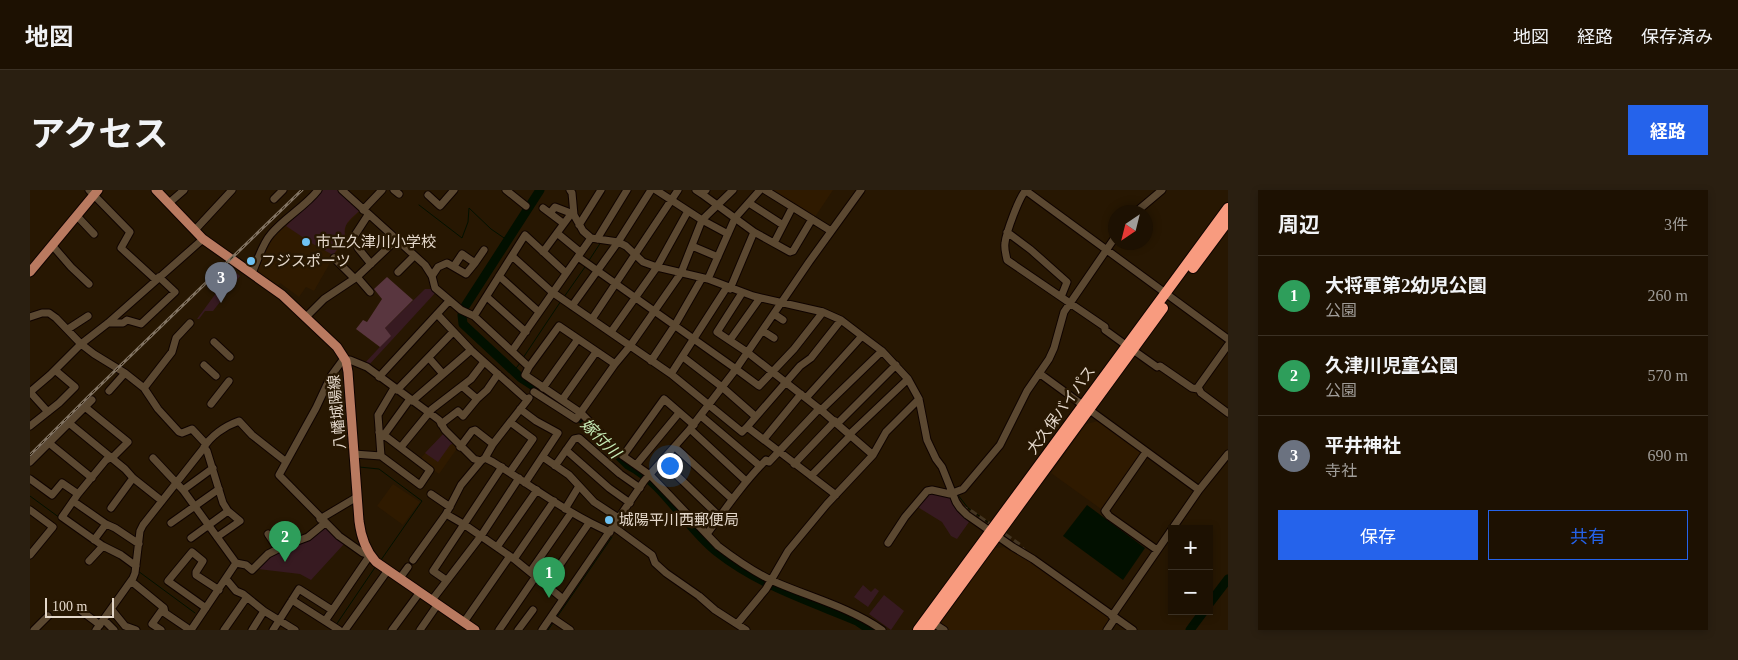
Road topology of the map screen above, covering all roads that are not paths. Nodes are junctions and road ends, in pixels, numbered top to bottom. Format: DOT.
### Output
graph roads {
  1 [pos="156,190"];
  2 [pos="184,190"];
  3 [pos="232,190"];
  4 [pos="283,190"];
  5 [pos="318,190"];
  6 [pos="342,190"];
  7 [pos="382,190"];
  8 [pos="454,190"];
  9 [pos="506,190"];
  10 [pos="601,190"];
  11 [pos="626,190"];
  12 [pos="651,190"];
  13 [pos="656,190"];
  14 [pos="678,190"];
  15 [pos="732,190"];
  16 [pos="760,190"];
  17 [pos="765,190"];
  18 [pos="861,190"];
  19 [pos="1025,190"];
  20 [pos="1162,190"];
  21 [pos="572,191"];
  22 [pos="701,191"];
  23 [pos="94,192"];
  24 [pos="428,195"];
  25 [pos="274,199"];
  26 [pos="672,200"];
  27 [pos="169,203"];
  28 [pos="749,203"];
  29 [pos="717,205"];
  30 [pos="1144,205"];
  31 [pos="526,206"];
  32 [pos="543,208"];
  33 [pos="792,208"];
  34 [pos="688,212"];
  35 [pos="1227,212"];
  36 [pos="365,213"];
  37 [pos="550,213"];
  38 [pos="573,215"];
  39 [pos="77,216"];
  40 [pos="735,218"];
  41 [pos="812,219"];
  42 [pos="702,220"];
  43 [pos="563,223"];
  44 [pos="579,225"];
  45 [pos="783,225"];
  46 [pos="195,230"];
  47 [pos="754,232"];
  48 [pos="832,232"];
  49 [pos="1007,232"];
  50 [pos="557,233"];
  51 [pos="94,234"];
  52 [pos="728,234"];
  53 [pos="355,235"];
  54 [pos="594,238"];
  55 [pos="203,239"];
  56 [pos="397,239"];
  57 [pos="618,242"];
  58 [pos="774,243"];
  59 [pos="52,245"];
  60 [pos="692,246"];
  61 [pos="1108,246"];
  62 [pos="358,248"];
  63 [pos="1106,249"];
  64 [pos="484,250"];
  65 [pos="543,252"];
  66 [pos="579,255"];
  67 [pos="636,255"];
  68 [pos="414,256"];
  69 [pos="512,256"];
  70 [pos="718,257"];
  71 [pos="334,258"];
  72 [pos="475,263"];
  73 [pos="371,264"];
  74 [pos="454,266"];
  75 [pos="657,267"];
  76 [pos="596,271"];
  77 [pos="30,272"];
  78 [pos="398,272"];
  79 [pos="566,272"];
  80 [pos="252,273"];
  81 [pos="681,273"];
  82 [pos="432,276"];
  83 [pos="499,276"];
  84 [pos="355,278"];
  85 [pos="705,278"];
  86 [pos="157,279"];
  87 [pos="89,284"];
  88 [pos="616,285"];
  89 [pos="728,288"];
  90 [pos="370,292"];
  91 [pos="552,292"];
  92 [pos="742,293"];
  93 [pos="1169,295"];
  94 [pos="487,297"];
  95 [pos="1061,297"];
  96 [pos="634,298"];
  97 [pos="760,298"];
  98 [pos="449,300"];
  99 [pos="1069,302"];
  100 [pos="781,303"];
  101 [pos="572,306"];
  102 [pos="539,312"];
  103 [pos="655,312"];
  104 [pos="823,312"];
  105 [pos="437,314"];
  106 [pos="774,314"];
  107 [pos="88,316"];
  108 [pos="474,316"];
  109 [pos="30,317"];
  110 [pos="306,318"];
  111 [pos="592,319"];
  112 [pos="783,320"];
  113 [pos="841,320"];
  114 [pos="108,323"];
  115 [pos="190,323"];
  116 [pos="675,325"];
  117 [pos="68,329"];
  118 [pos="762,330"];
  119 [pos="453,332"];
  120 [pos="526,332"];
  121 [pos="611,332"];
  122 [pos="862,336"];
  123 [pos="774,338"];
  124 [pos="578,339"];
  125 [pos="1228,339"];
  126 [pos="695,340"];
  127 [pos="730,340"];
  128 [pos="214,342"];
  129 [pos="81,344"];
  130 [pos="1228,345"];
  131 [pos="630,346"];
  132 [pos="1131,347"];
  133 [pos="471,350"];
  134 [pos="512,351"];
  135 [pos="882,351"];
  136 [pos="596,352"];
  137 [pos="748,352"];
  138 [pos="230,357"];
  139 [pos="683,357"];
  140 [pos="429,358"];
  141 [pos="346,361"];
  142 [pos="651,361"];
  143 [pos="484,362"];
  144 [pos="615,364"];
  145 [pos="204,365"];
  146 [pos="896,365"];
  147 [pos="529,367"];
  148 [pos="736,368"];
  149 [pos="55,370"];
  150 [pos="1039,372"];
  151 [pos="125,373"];
  152 [pos="773,373"];
  153 [pos="443,374"];
  154 [pos="498,374"];
  155 [pos="671,374"];
  156 [pos="216,376"];
  157 [pos="379,377"];
  158 [pos="908,380"];
  159 [pos="229,381"];
  160 [pos="785,383"];
  161 [pos="462,386"];
  162 [pos="722,387"];
  163 [pos="144,388"];
  164 [pos="538,388"];
  165 [pos="395,389"];
  166 [pos="1198,389"];
  167 [pos="30,392"];
  168 [pos="109,392"];
  169 [pos="803,396"];
  170 [pos="477,399"];
  171 [pos="919,399"];
  172 [pos="92,400"];
  173 [pos="411,400"];
  174 [pos="527,400"];
  175 [pos="562,400"];
  176 [pos="211,404"];
  177 [pos="708,404"];
  178 [pos="85,407"];
  179 [pos="1086,408"];
  180 [pos="520,410"];
  181 [pos="821,410"];
  182 [pos="48,412"];
  183 [pos="429,412"];
  184 [pos="679,413"];
  185 [pos="1228,413"];
  186 [pos="579,416"];
  187 [pos="701,416"];
  188 [pos="755,416"];
  189 [pos="510,422"];
  190 [pos="836,422"];
  191 [pos="69,424"];
  192 [pos="441,424"];
  193 [pos="30,426"];
  194 [pos="692,427"];
  195 [pos="747,428"];
  196 [pos="382,434"];
  197 [pos="850,435"];
  198 [pos="764,439"];
  199 [pos="50,443"];
  200 [pos="493,444"];
  201 [pos="205,446"];
  202 [pos="401,447"];
  203 [pos="460,447"];
  204 [pos="675,447"];
  205 [pos="566,450"];
  206 [pos="779,451"];
  207 [pos="1146,452"];
  208 [pos="354,454"];
  209 [pos="1228,454"];
  210 [pos="873,455"];
  211 [pos="381,456"];
  212 [pos="623,456"];
  213 [pos="111,457"];
  214 [pos="543,457"];
  215 [pos="153,458"];
  216 [pos="483,459"];
  217 [pos="285,461"];
  218 [pos="662,461"];
  219 [pos="30,462"];
  220 [pos="794,464"];
  221 [pos="636,465"];
  222 [pos="555,466"];
  223 [pos="760,466"];
  224 [pos="213,468"];
  225 [pos="502,468"];
  226 [pos="510,472"];
  227 [pos="811,476"];
  228 [pos="647,477"];
  229 [pos="92,478"];
  230 [pos="133,478"];
  231 [pos="30,479"];
  232 [pos="522,480"];
  233 [pos="746,481"];
  234 [pos="177,482"];
  235 [pos="579,486"];
  236 [pos="640,488"];
  237 [pos="184,490"];
  238 [pos="219,490"];
  239 [pos="537,490"];
  240 [pos="1199,490"];
  241 [pos="78,494"];
  242 [pos="431,494"];
  243 [pos="953,494"];
  244 [pos="836,495"];
  245 [pos="357,497"];
  246 [pos="732,499"];
  247 [pos="73,501"];
  248 [pos="162,501"];
  249 [pos="554,502"];
  250 [pos="630,503"];
  251 [pos="195,506"];
  252 [pos="450,507"];
  253 [pos="111,508"];
  254 [pos="30,510"];
  255 [pos="228,511"];
  256 [pos="568,511"];
  257 [pos="446,514"];
  258 [pos="720,517"];
  259 [pos="620,519"];
  260 [pos="323,521"];
  261 [pos="171,523"];
  262 [pos="589,523"];
  263 [pos="106,524"];
  264 [pos="209,525"];
  265 [pos="465,525"];
  266 [pos="612,530"];
  267 [pos="268,534"];
  268 [pos="707,534"];
  269 [pos="994,534"];
  270 [pos="481,536"];
  271 [pos="217,537"];
  272 [pos="191,538"];
  273 [pos="94,540"];
  274 [pos="888,543"];
  275 [pos="139,544"];
  276 [pos="102,546"];
  277 [pos="497,547"];
  278 [pos="278,549"];
  279 [pos="1157,550"];
  280 [pos="30,555"];
  281 [pos="370,555"];
  282 [pos="512,558"];
  283 [pos="413,560"];
  284 [pos="89,562"];
  285 [pos="236,563"];
  286 [pos="136,566"];
  287 [pos="408,567"];
  288 [pos="388,570"];
  289 [pos="533,574"];
  290 [pos="400,578"];
  291 [pos="226,579"];
  292 [pos="446,580"];
  293 [pos="772,580"];
  294 [pos="130,581"];
  295 [pos="546,585"];
  296 [pos="219,590"];
  297 [pos="420,592"];
  298 [pos="247,597"];
  299 [pos="563,599"];
  300 [pos="292,600"];
  301 [pos="435,602"];
  302 [pos="80,610"];
  303 [pos="112,610"];
  304 [pos="164,610"];
  305 [pos="332,610"];
  306 [pos="533,610"];
  307 [pos="204,611"];
  308 [pos="264,611"];
  309 [pos="48,616"];
  310 [pos="550,617"];
  311 [pos="1114,617"];
  312 [pos="279,620"];
  313 [pos="325,621"];
  314 [pos="100,625"];
  315 [pos="930,626"];
  316 [pos="469,627"];
  317 [pos="740,628"];
  318 [pos="190,629"];
  319 [pos="566,629"];
  320 [pos="34,630"];
  321 [pos="114,630"];
  322 [pos="136,630"];
  323 [pos="161,630"];
  324 [pos="224,630"];
  325 [pos="252,630"];
  326 [pos="273,630"];
  327 [pos="296,630"];
  328 [pos="339,630"];
  329 [pos="345,630"];
  330 [pos="392,630"];
  331 [pos="420,630"];
  332 [pos="499,630"];
  333 [pos="518,630"];
  334 [pos="542,630"];
  335 [pos="882,630"];
  336 [pos="918,630"];
  337 [pos="944,630"];
  338 [pos="1107,630"];
  339 [pos="1133,630"];
  1 -- 27 [label="main road, 八幡城陽線"];
  2 -- 27 [label="street"];
  3 -- 46 [label="street"];
  4 -- 25 [label="street"];
  5 -- 80 [label="street"];
  6 -- 36 [label="street"];
  7 -- 36 [label="street"];
  8 -- 24 [label="street"];
  9 -- 31 [label="street"];
  10 -- 44 [label="street"];
  11 -- 54 [label="street"];
  12 -- 57 [label="street"];
  13 -- 26 [label="street"];
  14 -- 26 [label="street"];
  15 -- 29 [label="street"];
  16 -- 28 [label="street"];
  17 -- 33 [label="street"];
  18 -- 48 [label="street"];
  19 -- 49 [label="street"];
  19 -- 63 [label="street"];
  20 -- 30 [label="street"];
  21 -- 38 [label="street"];
  22 -- 29 [label="street"];
  23 -- 39 [label="main road"];
  23 -- 86 [label="street"];
  26 -- 34 [label="street"];
  26 -- 67 [label="street"];
  27 -- 46 [label="main road, 八幡城陽線"];
  28 -- 40 [label="street"];
  28 -- 45 [label="street"];
  29 -- 40 [label="street"];
  29 -- 42 [label="street"];
  32 -- 37 [label="street"];
  33 -- 41 [label="street"];
  33 -- 45 [label="street"];
  34 -- 42 [label="street"];
  34 -- 75 [label="street"];
  35 -- 93 [label="highway, 大久保バイパス"];
  36 -- 53 [label="street"];
  36 -- 56 [label="street"];
  37 -- 38 [label="street"];
  37 -- 43 [label="street"];
  38 -- 43 [label="street"];
  38 -- 44 [label="street"];
  39 -- 51 [label="street"];
  39 -- 59 [label="main road"];
  40 -- 47 [label="street"];
  40 -- 52 [label="street"];
  41 -- 48 [label="street"];
  41 -- 58 [label="street"];
  42 -- 52 [label="street"];
  42 -- 60 [label="street"];
  43 -- 50 [label="street"];
  44 -- 54 [label="street"];
  45 -- 58 [label="street"];
  46 -- 55 [label="main road, 八幡城陽線"];
  47 -- 58 [label="street"];
  47 -- 89 [label="street"];
  48 -- 100 [label="street"];
  49 -- 95 [label="street"];
  49 -- 95 [label="street"];
  50 -- 65 [label="street"];
  50 -- 66 [label="street"];
  52 -- 70 [label="street"];
  54 -- 57 [label="street"];
  54 -- 66 [label="street"];
  55 -- 80 [label="main road, 八幡城陽線"];
  55 -- 86 [label="street"];
  56 -- 68 [label="street"];
  56 -- 73 [label="street"];
  57 -- 67 [label="street"];
  57 -- 76 [label="street"];
  59 -- 77 [label="main road"];
  59 -- 87 [label="street"];
  60 -- 70 [label="street"];
  60 -- 81 [label="street"];
  61 -- 63 [label="street"];
  62 -- 73 [label="street"];
  63 -- 93 [label="street"];
  63 -- 99 [label="street"];
  64 -- 72 [label="street"];
  65 -- 69 [label="street"];
  65 -- 79 [label="street"];
  66 -- 76 [label="street"];
  66 -- 79 [label="street"];
  67 -- 75 [label="street"];
  67 -- 88 [label="street"];
  68 -- 78 [label="street"];
  68 -- 82 [label="street"];
  69 -- 83 [label="street"];
  69 -- 91 [label="street"];
  70 -- 85 [label="street"];
  71 -- 84 [label="street"];
  72 -- 74 [label="street"];
  72 -- 74 [label="street"];
  73 -- 84 [label="street"];
  74 -- 82 [label="street"];
  75 -- 81 [label="street"];
  75 -- 96 [label="street"];
  76 -- 88 [label="street"];
  76 -- 101 [label="street"];
  79 -- 91 [label="street"];
  80 -- 110 [label="main road, 八幡城陽線"];
  81 -- 85 [label="street"];
  81 -- 103 [label="street"];
  82 -- 98 [label="street"];
  83 -- 94 [label="street"];
  83 -- 102 [label="street"];
  84 -- 90 [label="street"];
  84 -- 110 [label="street"];
  85 -- 89 [label="street"];
  85 -- 116 [label="street"];
  86 -- 114 [label="street"];
  86 -- 114 [label="street"];
  88 -- 96 [label="street"];
  88 -- 111 [label="street"];
  89 -- 92 [label="street"];
  89 -- 126 [label="street"];
  91 -- 101 [label="street"];
  91 -- 102 [label="street"];
  92 -- 97 [label="street"];
  92 -- 127 [label="street"];
  93 -- 125 [label="street"];
  93 -- 132 [label="highway, 大久保バイパス"];
  94 -- 108 [label="street"];
  94 -- 120 [label="street"];
  95 -- 99 [label="street"];
  96 -- 103 [label="street"];
  96 -- 121 [label="street"];
  97 -- 100 [label="street"];
  97 -- 127 [label="street"];
  98 -- 105 [label="street"];
  98 -- 108 [label="street"];
  99 -- 132 [label="street"];
  99 -- 150 [label="street"];
  100 -- 104 [label="street"];
  100 -- 106 [label="street"];
  101 -- 111 [label="street"];
  102 -- 120 [label="street"];
  103 -- 116 [label="street"];
  103 -- 131 [label="street"];
  104 -- 113 [label="street"];
  104 -- 152 [label="street"];
  105 -- 119 [label="street"];
  105 -- 157 [label="street"];
  106 -- 112 [label="street"];
  106 -- 118 [label="street"];
  107 -- 117 [label="street"];
  108 -- 134 [label="street"];
  109 -- 117 [label="street"];
  110 -- 141 [label="main road, 八幡城陽線"];
  111 -- 121 [label="street"];
  113 -- 122 [label="street"];
  113 -- 160 [label="street"];
  114 -- 129 [label="street"];
  115 -- 163 [label="street"];
  116 -- 126 [label="street"];
  116 -- 142 [label="street"];
  117 -- 129 [label="street"];
  118 -- 123 [label="street"];
  118 -- 137 [label="street"];
  119 -- 133 [label="street"];
  119 -- 140 [label="street"];
  120 -- 134 [label="street"];
  121 -- 131 [label="street"];
  122 -- 135 [label="street"];
  122 -- 169 [label="street"];
  124 -- 136 [label="street"];
  124 -- 147 [label="street"];
  124 -- 164 [label="street"];
  126 -- 139 [label="street"];
  126 -- 148 [label="street"];
  127 -- 137 [label="street"];
  128 -- 138 [label="street"];
  129 -- 149 [label="street"];
  129 -- 151 [label="street"];
  130 -- 166 [label="street"];
  131 -- 142 [label="street"];
  131 -- 144 [label="street"];
  132 -- 166 [label="street"];
  132 -- 179 [label="highway, 大久保バイパス"];
  133 -- 143 [label="street"];
  133 -- 153 [label="street"];
  134 -- 147 [label="street"];
  135 -- 146 [label="street"];
  135 -- 181 [label="street"];
  136 -- 144 [label="street"];
  136 -- 175 [label="street"];
  137 -- 148 [label="street"];
  137 -- 152 [label="street"];
  139 -- 155 [label="street"];
  139 -- 162 [label="street"];
  140 -- 153 [label="street"];
  140 -- 165 [label="street"];
  141 -- 157 [label="street"];
  141 -- 208 [label="main road, 八幡城陽線"];
  141 -- 217 [label="street"];
  142 -- 155 [label="street"];
  143 -- 154 [label="street"];
  143 -- 161 [label="street"];
  144 -- 186 [label="street"];
  145 -- 156 [label="street"];
  146 -- 158 [label="street"];
  146 -- 190 [label="street"];
  147 -- 164 [label="street"];
  148 -- 152 [label="street"];
  148 -- 162 [label="street"];
  149 -- 167 [label="street"];
  149 -- 182 [label="street"];
  150 -- 179 [label="street"];
  150 -- 243 [label="street"];
  151 -- 163 [label="street"];
  151 -- 168 [label="street"];
  152 -- 160 [label="street"];
  153 -- 173 [label="street"];
  154 -- 170 [label="street"];
  154 -- 174 [label="street"];
  155 -- 177 [label="street"];
  157 -- 165 [label="street"];
  158 -- 171 [label="street"];
  158 -- 197 [label="street"];
  159 -- 176 [label="street"];
  160 -- 169 [label="street"];
  160 -- 188 [label="street"];
  161 -- 170 [label="street"];
  161 -- 183 [label="street"];
  162 -- 177 [label="street"];
  162 -- 188 [label="street"];
  163 -- 201 [label="street"];
  164 -- 174 [label="street"];
  164 -- 175 [label="street"];
  164 -- 186 [label="street"];
  165 -- 173 [label="street"];
  165 -- 196 [label="street"];
  166 -- 185 [label="street"];
  167 -- 182 [label="street"];
  169 -- 181 [label="street"];
  169 -- 198 [label="street"];
  170 -- 192 [label="street"];
  171 -- 210 [label="street"];
  171 -- 243 [label="street"];
  172 -- 178 [label="street"];
  173 -- 183 [label="street"];
  173 -- 196 [label="street"];
  174 -- 180 [label="street"];
  175 -- 186 [label="street"];
  177 -- 187 [label="street"];
  177 -- 195 [label="street"];
  178 -- 191 [label="street"];
  178 -- 213 [label="street"];
  179 -- 207 [label="street"];
  179 -- 269 [label="highway, 大久保バイパス"];
  180 -- 189 [label="street"];
  180 -- 214 [label="street"];
  181 -- 190 [label="street"];
  181 -- 206 [label="street"];
  182 -- 193 [label="street"];
  183 -- 192 [label="street"];
  183 -- 202 [label="street"];
  184 -- 194 [label="street"];
  184 -- 212 [label="street"];
  184 -- 221 [label="street"];
  186 -- 212 [label="street"];
  187 -- 194 [label="street"];
  187 -- 223 [label="street"];
  188 -- 195 [label="street"];
  189 -- 200 [label="street"];
  189 -- 226 [label="street"];
  190 -- 197 [label="street"];
  190 -- 220 [label="street"];
  191 -- 199 [label="street"];
  191 -- 213 [label="street"];
  192 -- 203 [label="street"];
  194 -- 204 [label="street"];
  194 -- 233 [label="street"];
  195 -- 198 [label="street"];
  196 -- 202 [label="street"];
  196 -- 211 [label="street"];
  197 -- 210 [label="street"];
  197 -- 227 [label="street"];
  198 -- 206 [label="street"];
  199 -- 219 [label="street"];
  199 -- 229 [label="street"];
  200 -- 203 [label="street"];
  200 -- 216 [label="street"];
  201 -- 217 [label="street"];
  201 -- 224 [label="street"];
  201 -- 234 [label="street"];
  202 -- 211 [label="street"];
  203 -- 216 [label="street"];
  204 -- 218 [label="street"];
  204 -- 246 [label="street"];
  205 -- 222 [label="street"];
  205 -- 236 [label="street"];
  205 -- 250 [label="street"];
  206 -- 220 [label="street"];
  206 -- 223 [label="street"];
  207 -- 240 [label="street"];
  207 -- 279 [label="street"];
  208 -- 211 [label="street"];
  208 -- 245 [label="main road, 八幡城陽線"];
  209 -- 240 [label="street"];
  210 -- 244 [label="street"];
  212 -- 221 [label="street"];
  213 -- 229 [label="street"];
  213 -- 230 [label="street"];
  214 -- 222 [label="street"];
  214 -- 232 [label="street"];
  215 -- 234 [label="street"];
  216 -- 225 [label="street"];
  216 -- 252 [label="street"];
  217 -- 260 [label="street"];
  218 -- 228 [label="street"];
  218 -- 258 [label="street"];
  220 -- 227 [label="street"];
  221 -- 228 [label="street"];
  222 -- 235 [label="street"];
  223 -- 233 [label="street"];
  224 -- 237 [label="street"];
  224 -- 238 [label="street"];
  225 -- 226 [label="street"];
  225 -- 265 [label="street"];
  226 -- 232 [label="street"];
  227 -- 244 [label="street"];
  228 -- 236 [label="street"];
  228 -- 268 [label="street"];
  229 -- 241 [label="street"];
  230 -- 248 [label="street"];
  230 -- 253 [label="street"];
  231 -- 241 [label="street"];
  232 -- 239 [label="street"];
  232 -- 270 [label="street"];
  233 -- 246 [label="street"];
  234 -- 237 [label="street"];
  234 -- 248 [label="street"];
  235 -- 256 [label="street"];
  235 -- 259 [label="street"];
  236 -- 250 [label="street"];
  237 -- 251 [label="street"];
  238 -- 251 [label="street"];
  238 -- 255 [label="street"];
  239 -- 249 [label="street"];
  239 -- 277 [label="street"];
  240 -- 279 [label="street"];
  241 -- 247 [label="street"];
  242 -- 252 [label="street"];
  243 -- 269 [label="street"];
  243 -- 274 [label="street"];
  244 -- 293 [label="street"];
  245 -- 260 [label="street"];
  245 -- 281 [label="main road, 八幡城陽線"];
  246 -- 258 [label="street"];
  247 -- 263 [label="street"];
  247 -- 273 [label="street"];
  248 -- 275 [label="street"];
  249 -- 256 [label="street"];
  249 -- 282 [label="street"];
  250 -- 259 [label="street"];
  251 -- 261 [label="street"];
  251 -- 264 [label="street"];
  252 -- 257 [label="street"];
  254 -- 280 [label="street"];
  255 -- 264 [label="street"];
  255 -- 271 [label="street"];
  256 -- 262 [label="street"];
  256 -- 289 [label="street"];
  257 -- 265 [label="street"];
  257 -- 283 [label="street"];
  258 -- 268 [label="street"];
  259 -- 266 [label="street"];
  260 -- 278 [label="street"];
  260 -- 281 [label="street"];
  262 -- 266 [label="street"];
  262 -- 295 [label="street"];
  263 -- 273 [label="street"];
  263 -- 275 [label="street"];
  264 -- 271 [label="street"];
  264 -- 272 [label="street"];
  265 -- 270 [label="street"];
  265 -- 292 [label="street"];
  266 -- 299 [label="street"];
  266 -- 317 [label="street"];
  267 -- 278 [label="street"];
  268 -- 293 [label="street"];
  269 -- 311 [label="street"];
  269 -- 315 [label="highway, 大久保バイパス"];
  269 -- 336 [label="highway, 大久保バイパス"];
  270 -- 277 [label="street"];
  270 -- 292 [label="street"];
  271 -- 285 [label="street"];
  273 -- 276 [label="street"];
  275 -- 286 [label="street"];
  276 -- 284 [label="street"];
  276 -- 286 [label="street"];
  277 -- 282 [label="street"];
  278 -- 285 [label="street"];
  279 -- 311 [label="street"];
  281 -- 288 [label="main road, 八幡城陽線"];
  281 -- 305 [label="street"];
  282 -- 289 [label="street"];
  282 -- 316 [label="street"];
  285 -- 291 [label="street"];
  286 -- 294 [label="street"];
  287 -- 290 [label="street"];
  288 -- 290 [label="main road, 八幡城陽線"];
  288 -- 329 [label="street"];
  289 -- 295 [label="street"];
  289 -- 332 [label="street"];
  290 -- 297 [label="main road, 八幡城陽線"];
  291 -- 296 [label="street"];
  291 -- 298 [label="street"];
  292 -- 301 [label="street"];
  293 -- 317 [label="street"];
  293 -- 335 [label="street"];
  294 -- 303 [label="street"];
  294 -- 304 [label="street"];
  295 -- 299 [label="street"];
  296 -- 307 [label="street"];
  296 -- 307 [label="street"];
  297 -- 301 [label="main road, 八幡城陽線"];
  297 -- 330 [label="street"];
  298 -- 308 [label="street"];
  298 -- 324 [label="street"];
  299 -- 310 [label="street"];
  300 -- 305 [label="street"];
  300 -- 312 [label="street"];
  300 -- 313 [label="street"];
  301 -- 316 [label="main road, 八幡城陽線"];
  301 -- 331 [label="street"];
  302 -- 314 [label="street"];
  303 -- 314 [label="street"];
  303 -- 322 [label="street"];
  304 -- 318 [label="street"];
  304 -- 323 [label="street"];
  305 -- 313 [label="street"];
  306 -- 333 [label="street"];
  307 -- 318 [label="street"];
  308 -- 312 [label="street"];
  308 -- 325 [label="street"];
  309 -- 320 [label="street"];
  310 -- 319 [label="street"];
  310 -- 334 [label="street"];
  311 -- 338 [label="street"];
  311 -- 339 [label="street"];
  312 -- 326 [label="street"];
  312 -- 327 [label="street"];
  313 -- 328 [label="street"];
  314 -- 321 [label="street"];
  315 -- 337 [label="street"];
}
